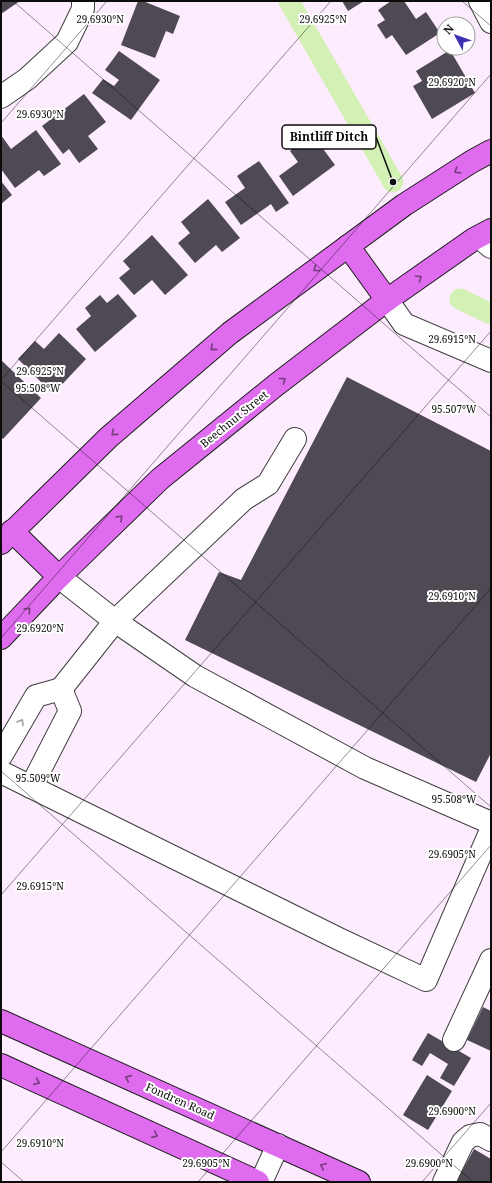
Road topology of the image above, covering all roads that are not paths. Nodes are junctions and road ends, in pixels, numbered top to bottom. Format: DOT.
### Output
graph roads {
  1 [pos="82,1"];
  2 [pos="480,1"];
  3 [pos="491,22"];
  4 [pos="1,97"];
  5 [pos="491,151"];
  6 [pos="487,238"];
  7 [pos="348,246"];
  8 [pos="387,300"];
  9 [pos="491,361"];
  10 [pos="295,438"];
  11 [pos="6,537"];
  12 [pos="59,577"];
  13 [pos="115,621"];
  14 [pos="1,638"];
  15 [pos="61,689"];
  16 [pos="1,756"];
  17 [pos="1,772"];
  18 [pos="31,787"];
  19 [pos="491,823"];
  20 [pos="491,830"];
  21 [pos="491,960"];
  22 [pos="486,984"];
  23 [pos="1,1021"];
  24 [pos="454,1040"];
  25 [pos="1,1066"];
  26 [pos="491,1140"];
  27 [pos="278,1145"];
  28 [pos="259,1182"];
  29 [pos="359,1182"];
  30 [pos="444,1182"];
  1 -- 4 [label="street"];
  2 -- 3 [label="street"];
  5 -- 7 [label="main road, one-way"];
  8 -- 6 [label="main road, Beechnut Street, one-way"];
  7 -- 8 [label="main road"];
  7 -- 11 [label="main road, one-way"];
  8 -- 9 [label="street"];
  12 -- 8 [label="main road, Beechnut Street, one-way"];
  10 -- 13 [label="street"];
  11 -- 12 [label="main road"];
  12 -- 13 [label="street"];
  14 -- 12 [label="main road, Beechnut Street, one-way"];
  13 -- 15 [label="street"];
  13 -- 19 [label="street"];
  16 -- 15 [label="street, one-way"];
  15 -- 18 [label="street"];
  17 -- 18 [label="street"];
  18 -- 20 [label="street"];
  21 -- 22 [label="street"];
  22 -- 24 [label="street"];
  27 -- 23 [label="main road, Fondren Road, one-way"];
  25 -- 28 [label="main road, one-way"];
  26 -- 30 [label="street"];
  27 -- 28 [label="street"];
  29 -- 27 [label="main road, Fondren Road, one-way"];
}
